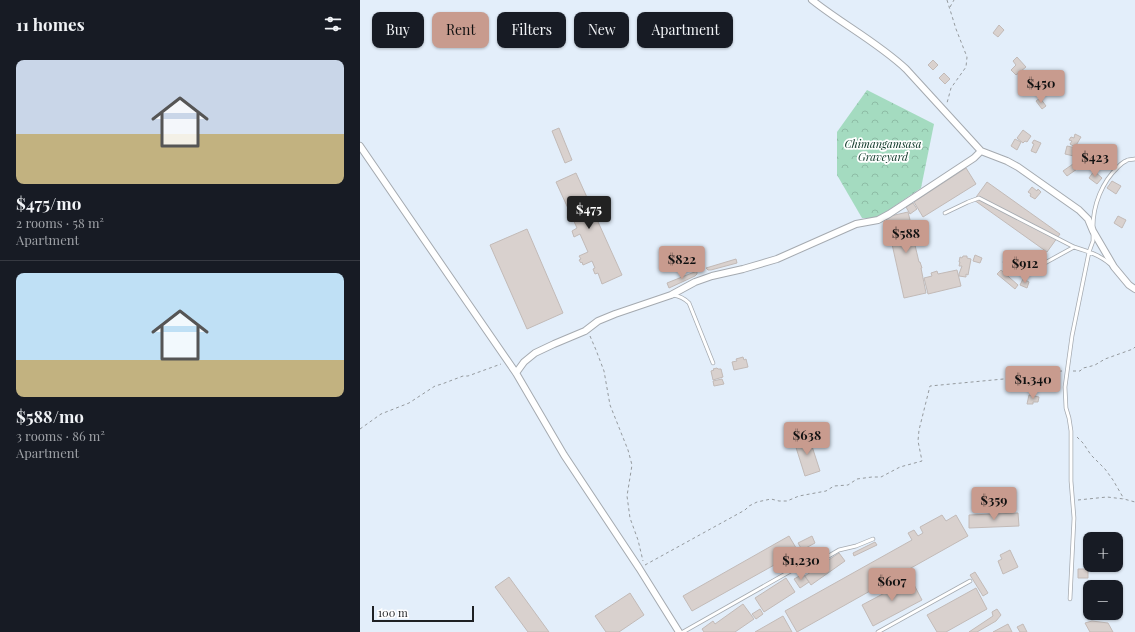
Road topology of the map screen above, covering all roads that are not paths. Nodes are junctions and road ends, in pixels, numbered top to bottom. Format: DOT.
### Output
graph roads {
  1 [pos="812,0"];
  2 [pos="360,146"];
  3 [pos="981,151"];
  4 [pos="1135,159"];
  5 [pos="945,213"];
  6 [pos="1093,232"];
  7 [pos="1074,247"];
  8 [pos="1089,252"];
  9 [pos="1005,262"];
  10 [pos="1114,267"];
  11 [pos="1135,289"];
  12 [pos="671,295"];
  13 [pos="713,363"];
  14 [pos="516,373"];
  15 [pos="872,539"];
  16 [pos="970,581"];
  17 [pos="1070,599"];
  18 [pos="678,632"];
  19 [pos="683,632"];
  20 [pos="878,632"];
  1 -- 3 [label="street"];
  2 -- 14 [label="street"];
  3 -- 6 [label="street"];
  3 -- 12 [label="street"];
  4 -- 6 [label="lane"];
  5 -- 7 [label="lane"];
  6 -- 8 [label="lane"];
  6 -- 10 [label="street"];
  7 -- 8 [label="lane"];
  7 -- 9 [label="lane"];
  8 -- 10 [label="lane"];
  8 -- 17 [label="lane"];
  10 -- 11 [label="street"];
  12 -- 13 [label="lane"];
  12 -- 14 [label="street"];
  14 -- 18 [label="street"];
  15 -- 19 [label="lane"];
  16 -- 20 [label="lane"];
}
